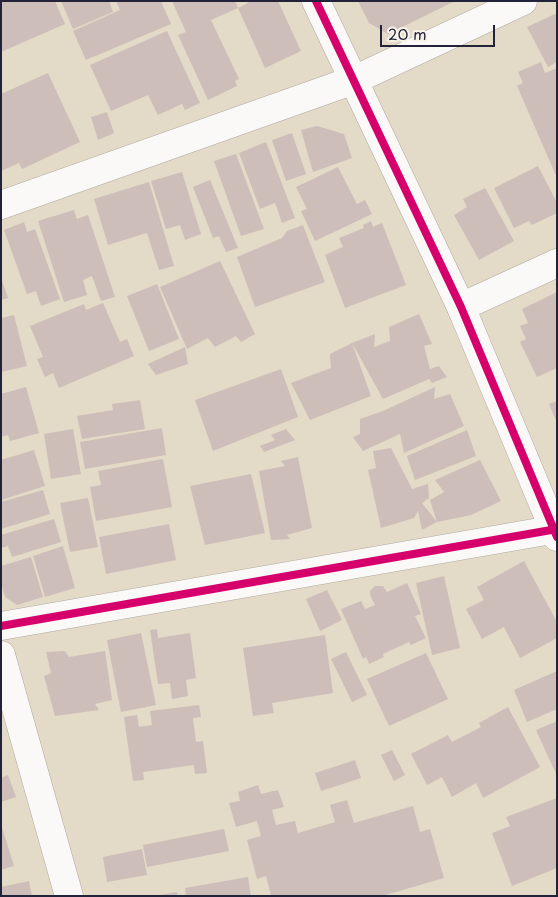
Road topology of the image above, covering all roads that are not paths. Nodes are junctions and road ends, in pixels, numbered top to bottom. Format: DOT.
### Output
graph roads {
  1 [pos="316,1"];
  2 [pos="523,1"];
  3 [pos="354,80"];
  4 [pos="1,205"];
  5 [pos="557,263"];
  6 [pos="461,307"];
  7 [pos="556,532"];
  8 [pos="1,626"];
  9 [pos="1,655"];
  10 [pos="69,896"];
  1 -- 3 [label="street"];
  2 -- 3 [label="street"];
  3 -- 4 [label="street"];
  3 -- 6 [label="street"];
  5 -- 6 [label="street"];
  6 -- 7 [label="street"];
  7 -- 8 [label="street"];
  9 -- 10 [label="street"];
}
